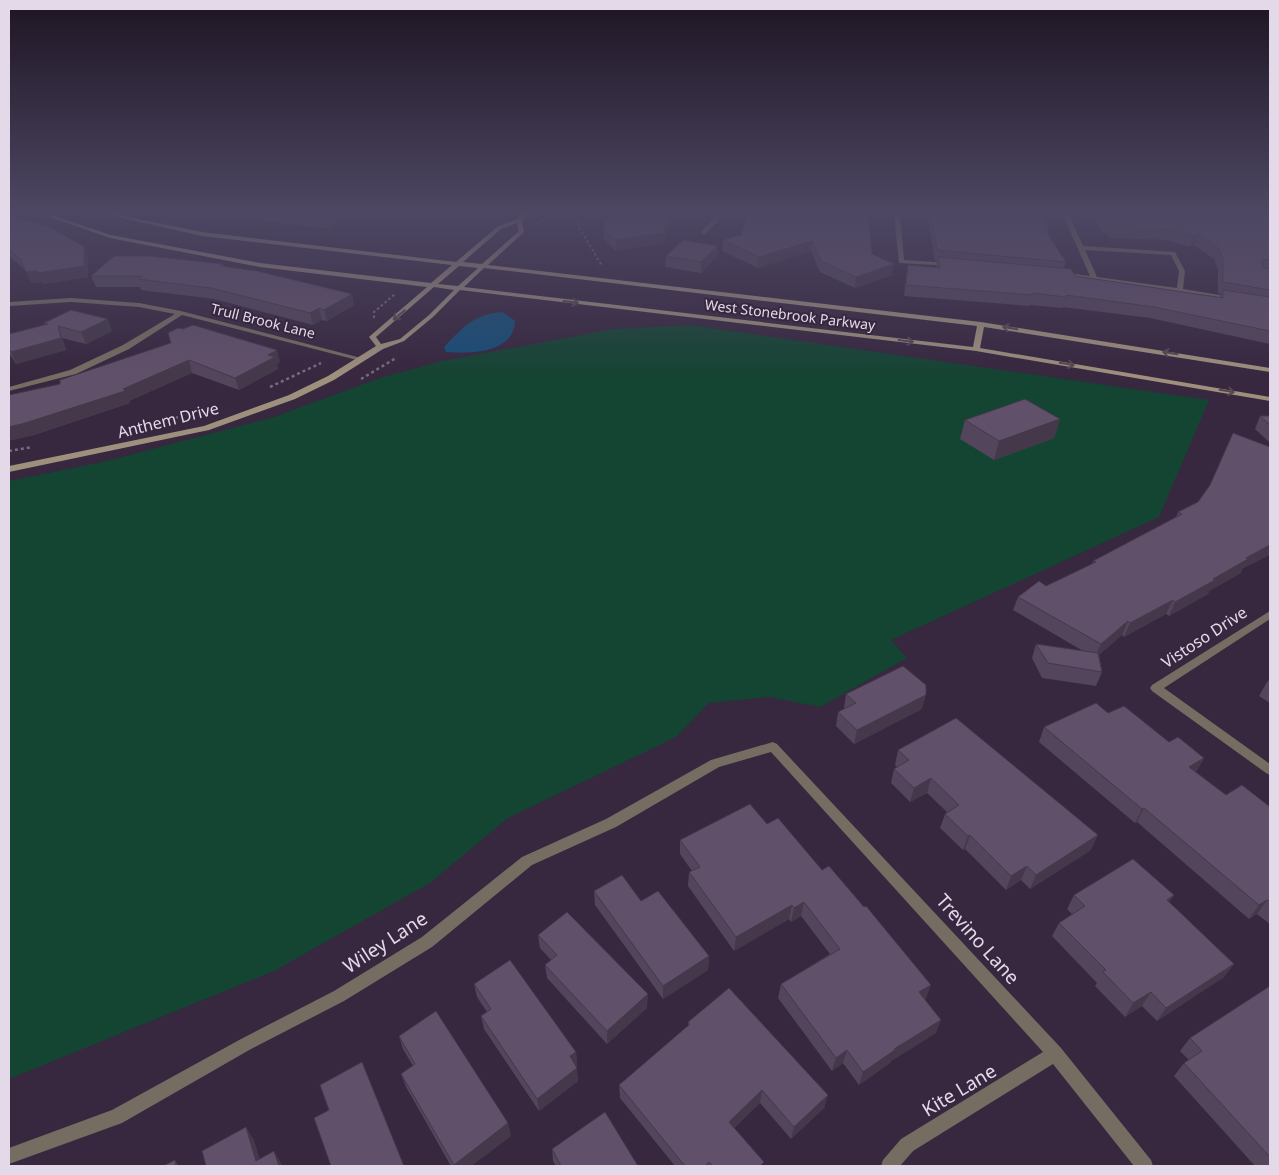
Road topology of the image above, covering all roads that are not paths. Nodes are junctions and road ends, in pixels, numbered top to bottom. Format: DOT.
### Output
graph roads {
  1 [pos="283,268"];
  2 [pos="454,268"];
  3 [pos="481,268"];
  4 [pos="499,268"];
  5 [pos="1090,268"];
  6 [pos="1180,268"];
  7 [pos="1050,273"];
  8 [pos="1094,278"];
  9 [pos="433,286"];
  10 [pos="458,288"];
  11 [pos="1180,290"];
  12 [pos="1236,299"];
  13 [pos="9,304"];
  14 [pos="181,313"];
  15 [pos="981,324"];
  16 [pos="380,347"];
  17 [pos="976,349"];
  18 [pos="361,359"];
  19 [pos="1270,370"];
  20 [pos="9,389"];
  21 [pos="1270,399"];
  22 [pos="9,469"];
  23 [pos="1270,614"];
  24 [pos="773,747"];
  25 [pos="1270,770"];
  26 [pos="1055,1054"];
  27 [pos="9,1156"];
  28 [pos="889,1166"];
  29 [pos="1145,1166"];
  1 -- 9 [label="street, West Stonebrook Parkway"];
  2 -- 9 [label="street"];
  3 -- 10 [label="street, Anthem Drive"];
  4 -- 15 [label="street, West Stonebrook Parkway"];
  5 -- 8 [label="street"];
  6 -- 11 [label="street"];
  7 -- 8 [label="street"];
  8 -- 11 [label="street"];
  9 -- 10 [label="street, West Stonebrook Parkway"];
  9 -- 16 [label="street, one-way"];
  10 -- 16 [label="street, Anthem Drive"];
  10 -- 17 [label="street, West Stonebrook Parkway, one-way"];
  11 -- 12 [label="street"];
  13 -- 14 [label="street, Trull Brook Lane"];
  14 -- 18 [label="street, Trull Brook Lane"];
  14 -- 20 [label="street"];
  15 -- 17 [label="street"];
  19 -- 15 [label="street, West Stonebrook Parkway, one-way"];
  16 -- 18 [label="street, Anthem Drive"];
  17 -- 21 [label="street, West Stonebrook Parkway, one-way"];
  18 -- 22 [label="street, Anthem Drive"];
  23 -- 25 [label="street, Vistoso Drive"];
  24 -- 26 [label="street, Trevino Lane"];
  24 -- 27 [label="street, Wiley Lane"];
  26 -- 28 [label="street, Kite Lane"];
  26 -- 29 [label="street, Trevino Lane"];
}
